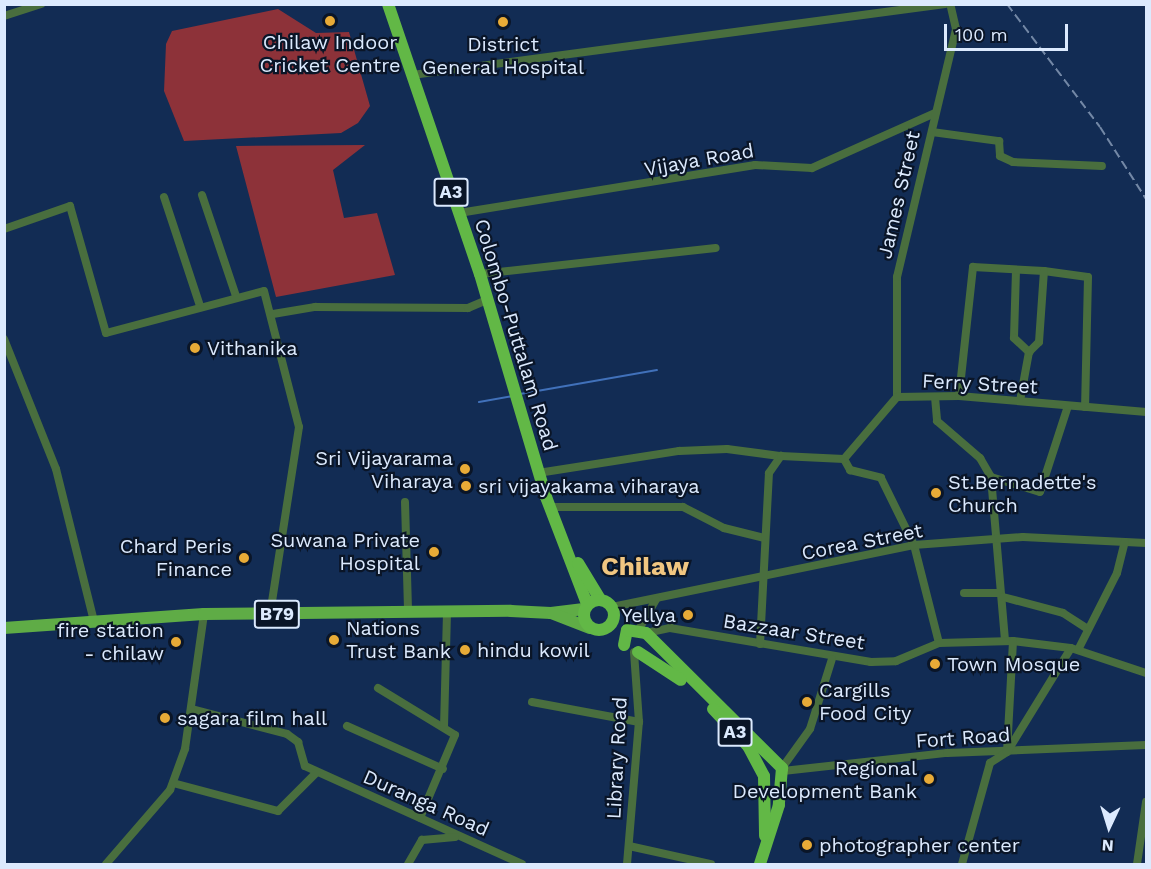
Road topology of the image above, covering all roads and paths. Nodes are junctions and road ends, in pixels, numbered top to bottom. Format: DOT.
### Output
graph roads {
  1 [pos="41,4"];
  2 [pos="388,4"];
  3 [pos="947,4"];
  4 [pos="4,16"];
  5 [pos="412,75"];
  6 [pos="935,113"];
  7 [pos="932,132"];
  8 [pos="1102,166"];
  9 [pos="202,195"];
  10 [pos="164,197"];
  11 [pos="459,213"];
  12 [pos="4,229"];
  13 [pos="716,248"];
  14 [pos="1016,270"];
  15 [pos="1044,271"];
  16 [pos="480,274"];
  17 [pos="236,296"];
  18 [pos="487,300"];
  19 [pos="200,306"];
  20 [pos="273,314"];
  21 [pos="4,339"];
  22 [pos="1029,352"];
  23 [pos="959,396"];
  24 [pos="897,397"];
  25 [pos="935,398"];
  26 [pos="1020,401"];
  27 [pos="1068,406"];
  28 [pos="1085,407"];
  29 [pos="1146,412"];
  30 [pos="781,456"];
  31 [pos="844,459"];
  32 [pos="538,473"];
  33 [pos="991,477"];
  34 [pos="405,502"];
  35 [pos="549,507"];
  36 [pos="764,538"];
  37 [pos="993,538"];
  38 [pos="562,540"];
  39 [pos="1125,542"];
  40 [pos="1146,543"];
  41 [pos="914,545"];
  42 [pos="761,580"];
  43 [pos="964,593"];
  44 [pos="1001,595"];
  45 [pos="600,599"];
  46 [pos="656,599"];
  47 [pos="586,607"];
  48 [pos="612,607"];
  49 [pos="408,612"];
  50 [pos="447,612"];
  51 [pos="551,613"];
  52 [pos="204,614"];
  53 [pos="270,614"];
  54 [pos="94,621"];
  55 [pos="4,628"];
  56 [pos="1086,628"];
  57 [pos="596,629"];
  58 [pos="643,631"];
  59 [pos="1009,641"];
  60 [pos="939,643"];
  61 [pos="760,644"];
  62 [pos="1075,649"];
  63 [pos="632,650"];
  64 [pos="832,659"];
  65 [pos="1146,673"];
  66 [pos="378,688"];
  67 [pos="532,702"];
  68 [pos="192,709"];
  69 [pos="639,722"];
  70 [pos="347,726"];
  71 [pos="444,727"];
  72 [pos="1146,745"];
  73 [pos="1006,752"];
  74 [pos="443,770"];
  75 [pos="317,772"];
  76 [pos="782,772"];
  77 [pos="764,776"];
  78 [pos="173,783"];
  79 [pos="1146,802"];
  80 [pos="420,818"];
  81 [pos="462,837"];
  82 [pos="629,846"];
  83 [pos="764,849"];
  84 [pos="106,864"];
  85 [pos="408,864"];
  86 [pos="522,864"];
  87 [pos="627,864"];
  88 [pos="711,864"];
  89 [pos="760,864"];
  90 [pos="962,864"];
  91 [pos="1137,864"];
  1 -- 4 [label="street"];
  2 -- 5 [label="highway, Colombo-Puttalam Road / A3"];
  3 -- 5 [label="street"];
  3 -- 6 [label="street, James Street"];
  5 -- 11 [label="highway, Colombo-Puttalam Road / A3"];
  6 -- 7 [label="street, James Street"];
  6 -- 11 [label="street, Vijaya Road"];
  7 -- 8 [label="street"];
  7 -- 24 [label="street, James Street"];
  9 -- 17 [label="street"];
  10 -- 19 [label="street"];
  11 -- 16 [label="highway, Colombo-Puttalam Road / A3"];
  12 -- 19 [label="street"];
  13 -- 16 [label="street"];
  14 -- 15 [label="street"];
  14 -- 22 [label="street"];
  14 -- 23 [label="street"];
  15 -- 22 [label="street"];
  15 -- 28 [label="street"];
  16 -- 18 [label="highway, Colombo-Puttalam Road / A3"];
  17 -- 19 [label="street"];
  17 -- 20 [label="street"];
  18 -- 20 [label="street"];
  18 -- 32 [label="highway, Colombo-Puttalam Road / A3"];
  20 -- 53 [label="street"];
  21 -- 54 [label="street"];
  22 -- 26 [label="street"];
  23 -- 25 [label="street, Ferry Street"];
  23 -- 26 [label="street, Ferry Street"];
  24 -- 25 [label="street, Ferry Street"];
  24 -- 31 [label="street, Ferry Street"];
  25 -- 33 [label="street"];
  26 -- 27 [label="street, Ferry Street"];
  27 -- 28 [label="street, Ferry Street"];
  27 -- 33 [label="street"];
  28 -- 29 [label="street, Ferry Street"];
  30 -- 31 [label="street"];
  30 -- 32 [label="street"];
  30 -- 36 [label="street"];
  31 -- 41 [label="street"];
  32 -- 35 [label="highway, Colombo-Puttalam Road / A3"];
  33 -- 37 [label="street"];
  34 -- 49 [label="street"];
  35 -- 36 [label="street"];
  35 -- 38 [label="highway, Colombo-Puttalam Road / A3"];
  36 -- 42 [label="street"];
  37 -- 39 [label="street, Corea Street"];
  37 -- 41 [label="street, Corea Street"];
  37 -- 44 [label="street"];
  38 -- 45 [label="highway, Colombo-Puttalam Road / A3"];
  38 -- 47 [label="highway, Colombo-Puttalam Road / A3"];
  39 -- 40 [label="street, Corea Street"];
  39 -- 56 [label="street"];
  41 -- 42 [label="street, Corea Street"];
  41 -- 60 [label="street"];
  42 -- 46 [label="street, Corea Street"];
  42 -- 61 [label="street"];
  43 -- 44 [label="street"];
  44 -- 56 [label="street"];
  44 -- 59 [label="street"];
  45 -- 47 [label="highway"];
  45 -- 48 [label="highway"];
  46 -- 48 [label="street, Corea Street"];
  46 -- 58 [label="street"];
  47 -- 51 [label="main road, B79"];
  47 -- 57 [label="highway, Colombo-Puttalam Road"];
  48 -- 57 [label="highway"];
  49 -- 50 [label="main road, B79"];
  49 -- 53 [label="main road, B79"];
  50 -- 51 [label="main road, B79"];
  50 -- 71 [label="street"];
  51 -- 57 [label="main road, B79"];
  52 -- 53 [label="main road, B79"];
  52 -- 54 [label="main road, B79"];
  52 -- 68 [label="street"];
  54 -- 55 [label="main road, B79"];
  56 -- 62 [label="street"];
  57 -- 63 [label="highway, A3"];
  58 -- 61 [label="street, Bazzaar Street"];
  58 -- 63 [label="highway"];
  58 -- 63 [label="highway"];
  58 -- 76 [label="highway, A3"];
  59 -- 60 [label="street, Bazzaar Street"];
  59 -- 62 [label="street, Bazzaar Street"];
  59 -- 73 [label="street"];
  60 -- 64 [label="street, Bazzaar Street"];
  61 -- 64 [label="street, Bazzaar Street"];
  62 -- 65 [label="street, Bazzaar Street"];
  62 -- 73 [label="street"];
  63 -- 69 [label="street, Library Road"];
  63 -- 77 [label="highway, A3"];
  64 -- 76 [label="street"];
  66 -- 71 [label="street"];
  67 -- 69 [label="street"];
  68 -- 75 [label="street"];
  68 -- 78 [label="street"];
  69 -- 82 [label="street, Library Road"];
  70 -- 74 [label="street"];
  71 -- 74 [label="street"];
  72 -- 73 [label="street, Fort Road"];
  73 -- 76 [label="street, Fort Road"];
  73 -- 90 [label="street"];
  74 -- 80 [label="street"];
  75 -- 78 [label="street"];
  75 -- 80 [label="street, Duranga Road"];
  76 -- 77 [label="highway, A3"];
  76 -- 83 [label="highway, A3"];
  77 -- 83 [label="highway, A3"];
  78 -- 84 [label="street"];
  79 -- 91 [label="street"];
  80 -- 81 [label="street, Duranga Road"];
  81 -- 85 [label="street"];
  81 -- 86 [label="street, Duranga Road"];
  82 -- 87 [label="street, Library Road"];
  82 -- 88 [label="street"];
  83 -- 89 [label="highway, A3"];
}
